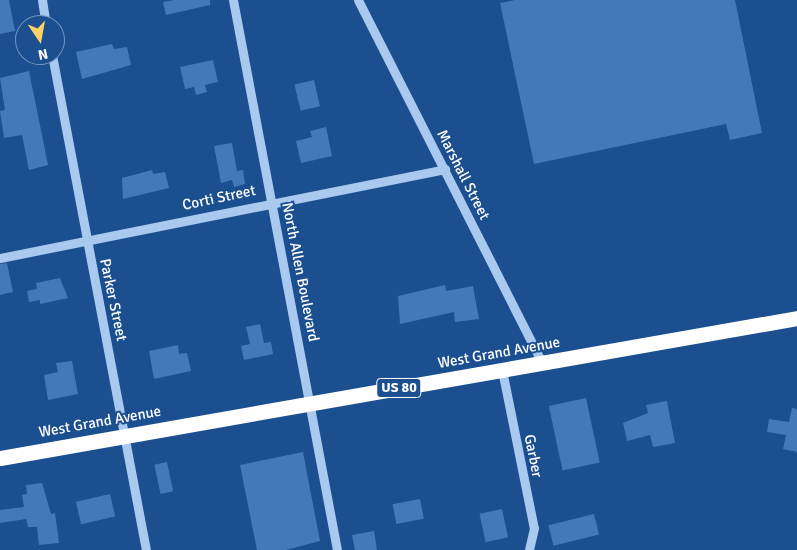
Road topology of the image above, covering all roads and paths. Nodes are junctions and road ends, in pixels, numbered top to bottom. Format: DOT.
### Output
graph roads {
  1 [pos="42,0"];
  2 [pos="233,0"];
  3 [pos="358,0"];
  4 [pos="44,15"];
  5 [pos="54,65"];
  6 [pos="445,169"];
  7 [pos="272,201"];
  8 [pos="87,241"];
  9 [pos="0,258"];
  10 [pos="797,318"];
  11 [pos="542,363"];
  12 [pos="502,370"];
  13 [pos="312,404"];
  14 [pos="127,434"];
  15 [pos="0,458"];
  16 [pos="530,549"];
  17 [pos="146,550"];
  18 [pos="337,550"];
  1 -- 4 [label="street"];
  2 -- 7 [label="street, North Allen Boulevard"];
  3 -- 6 [label="street, Marshall Street"];
  5 -- 8 [label="street, Parker Street"];
  6 -- 7 [label="street, Corti Street"];
  6 -- 11 [label="street, Marshall Street"];
  7 -- 8 [label="street, Corti Street"];
  7 -- 13 [label="street, North Allen Boulevard"];
  8 -- 9 [label="street, Corti Street"];
  8 -- 14 [label="street, Parker Street"];
  10 -- 11 [label="highway, West Grand Avenue / US 80"];
  11 -- 12 [label="highway, West Grand Avenue / US 80"];
  12 -- 13 [label="highway, West Grand Avenue / US 80"];
  12 -- 16 [label="street, Garber"];
  13 -- 14 [label="highway, West Grand Avenue / US 80"];
  13 -- 18 [label="street, North Allen Boulevard"];
  14 -- 15 [label="highway, West Grand Avenue / US 80"];
  14 -- 17 [label="street, Parker Street"];
}
